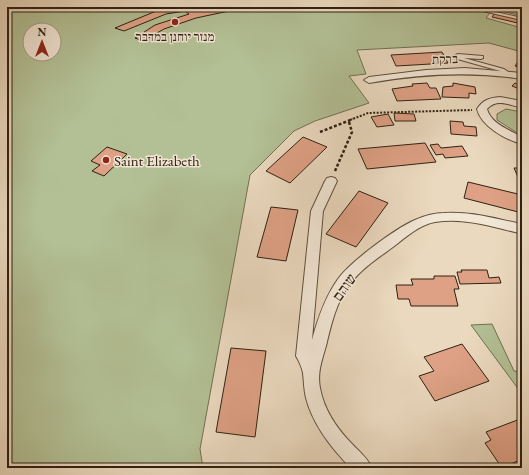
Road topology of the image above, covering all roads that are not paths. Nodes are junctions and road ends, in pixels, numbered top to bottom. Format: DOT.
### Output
graph roads {
  1 [pos="467,7"];
  2 [pos="522,19"];
  3 [pos="481,57"];
  4 [pos="508,74"];
  5 [pos="522,76"];
  6 [pos="369,80"];
  7 [pos="522,105"];
  8 [pos="522,141"];
  9 [pos="331,181"];
  10 [pos="522,229"];
  11 [pos="311,372"];
  12 [pos="363,468"];
  1 -- 2 [label="lane"];
  3 -- 4 [label="lane"];
  4 -- 5 [label="street, ברקת"];
  4 -- 6 [label="street, ברקת"];
  7 -- 8 [label="street"];
  9 -- 11 [label="street"];
  10 -- 11 [label="street, שוהם"];
  11 -- 12 [label="street, שוהם"];
}
